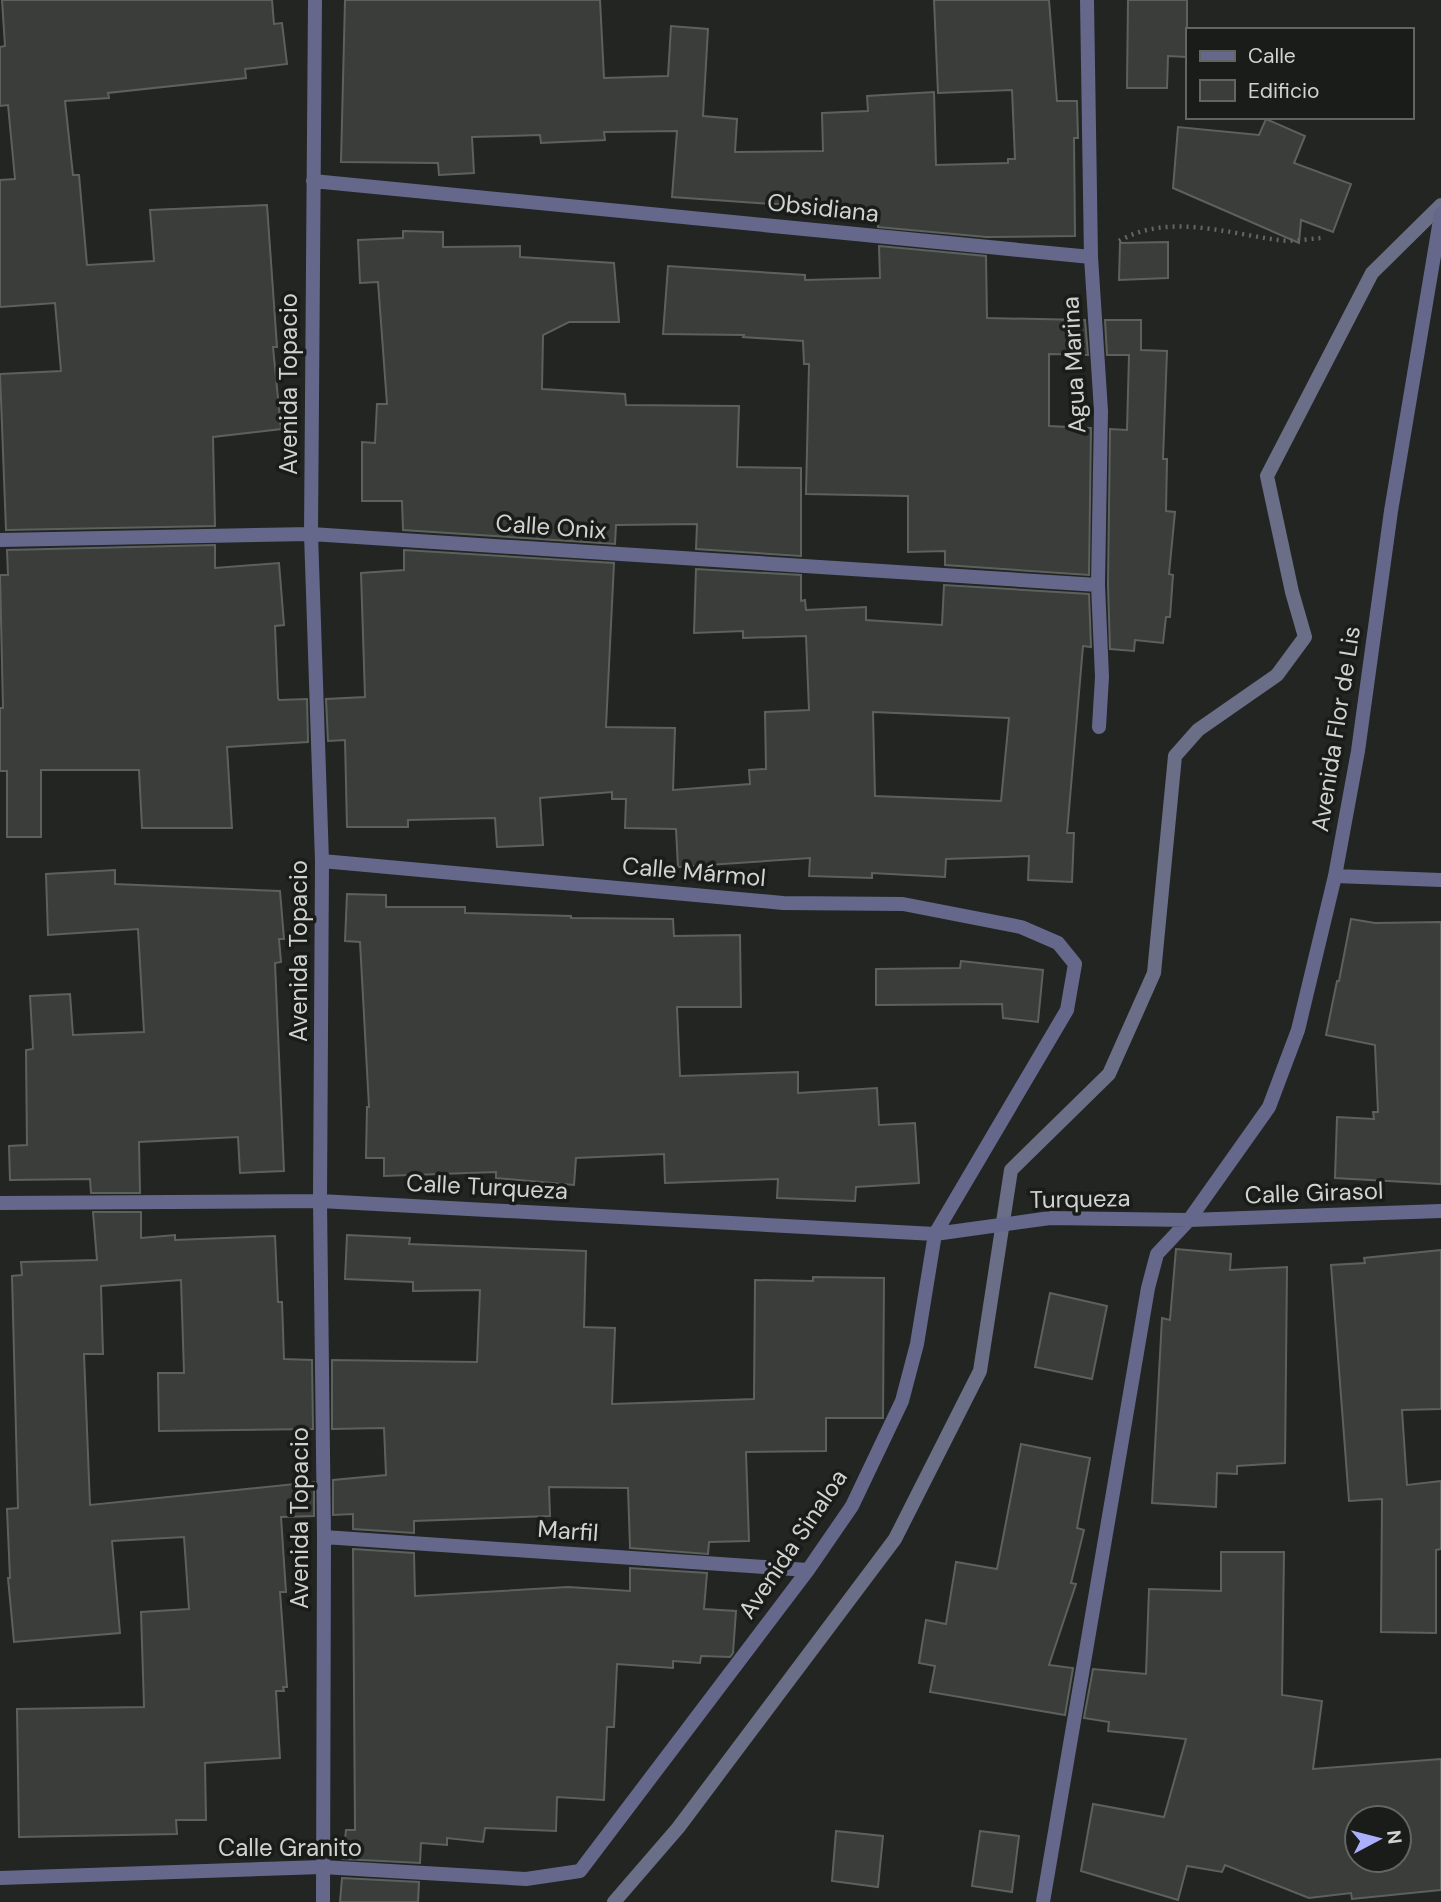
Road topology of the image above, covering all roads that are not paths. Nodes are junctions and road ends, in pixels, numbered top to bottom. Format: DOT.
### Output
graph roads {
  1 [pos="315,0"];
  2 [pos="1087,0"];
  3 [pos="313,181"];
  4 [pos="1441,214"];
  5 [pos="1091,257"];
  6 [pos="311,534"];
  7 [pos="0,540"];
  8 [pos="1098,585"];
  9 [pos="1099,727"];
  10 [pos="322,861"];
  11 [pos="1335,876"];
  12 [pos="1441,880"];
  13 [pos="1058,943"];
  14 [pos="320,1201"];
  15 [pos="0,1203"];
  16 [pos="1441,1211"];
  17 [pos="1189,1220"];
  18 [pos="971,1230"];
  19 [pos="935,1234"];
  20 [pos="324,1537"];
  21 [pos="808,1570"];
  22 [pos="322,1867"];
  23 [pos="580,1871"];
  24 [pos="0,1878"];
  25 [pos="323,1902"];
  26 [pos="1043,1902"];
  1 -- 3 [label="street, Avenida Topacio"];
  2 -- 5 [label="street, Agua Marina"];
  3 -- 5 [label="street, Obsidiana"];
  3 -- 6 [label="street, Avenida Topacio"];
  4 -- 11 [label="street, Avenida Flor de Lis"];
  5 -- 8 [label="street, Agua Marina"];
  6 -- 7 [label="street, Calle Onix"];
  6 -- 8 [label="street, Calle Onix"];
  6 -- 10 [label="street, Avenida Topacio"];
  8 -- 9 [label="street, Agua Marina"];
  10 -- 13 [label="street, Calle Mármol"];
  10 -- 14 [label="street, Avenida Topacio"];
  11 -- 12 [label="street"];
  11 -- 17 [label="street, Avenida Flor de Lis"];
  13 -- 19 [label="street, Avenida Sinaloa"];
  14 -- 15 [label="street, Calle Turqueza"];
  14 -- 19 [label="street, Calle Turqueza"];
  14 -- 20 [label="street, Avenida Topacio"];
  16 -- 17 [label="street, Calle Girasol"];
  17 -- 18 [label="street, Turqueza"];
  17 -- 26 [label="street"];
  18 -- 19 [label="street, Calle Turqueza"];
  19 -- 21 [label="street, Avenida Sinaloa"];
  20 -- 21 [label="street, Marfil"];
  20 -- 22 [label="street, Avenida Topacio"];
  21 -- 23 [label="street, Avenida Sinaloa"];
  22 -- 23 [label="street, Calle Granito"];
  22 -- 24 [label="street, Calle Granito"];
  22 -- 25 [label="street, Avenida Topacio"];
}
